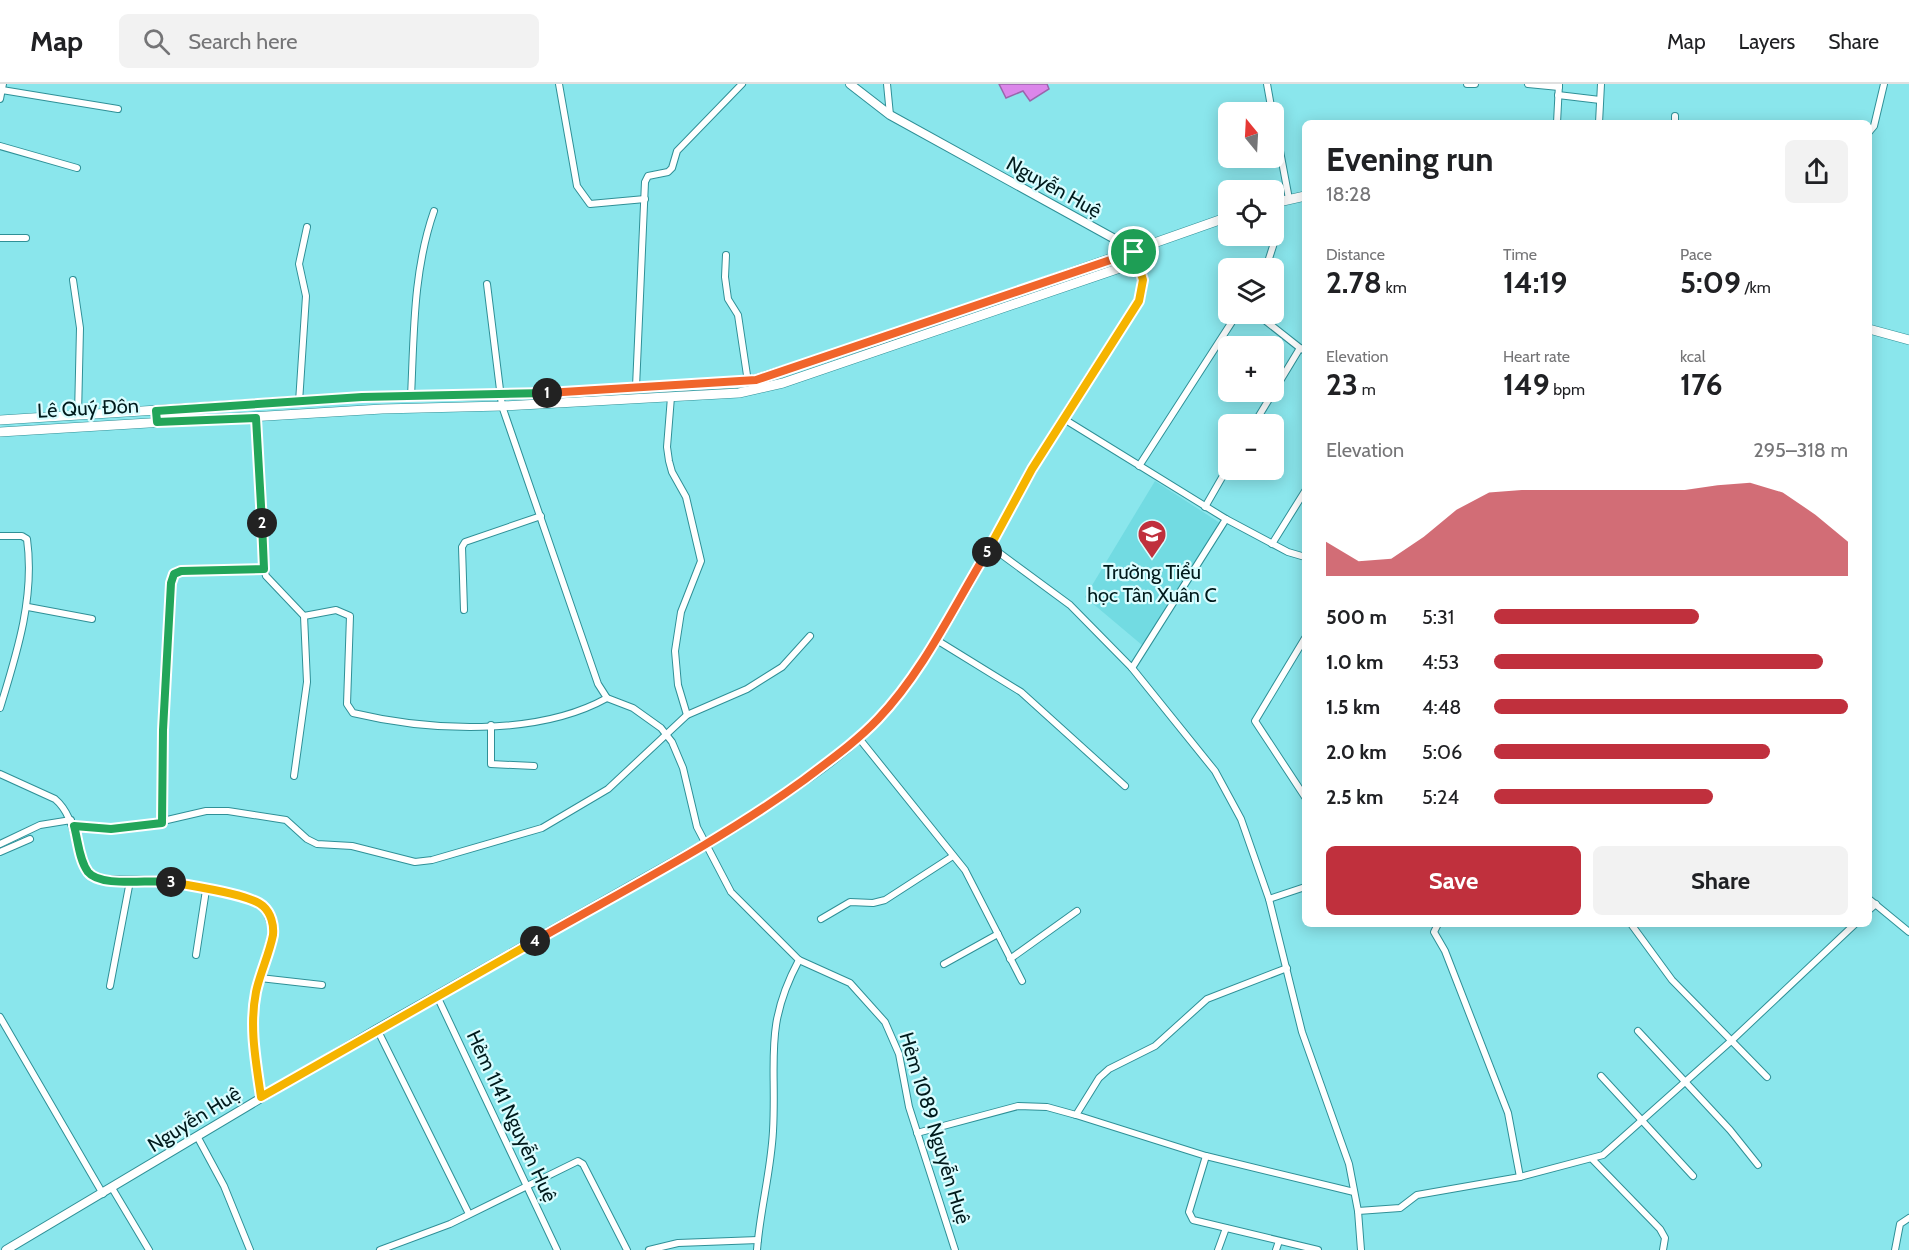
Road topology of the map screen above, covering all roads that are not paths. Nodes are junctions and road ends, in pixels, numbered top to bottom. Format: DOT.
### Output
graph roads {
  1 [pos="559,84"];
  2 [pos="741,84"];
  3 [pos="850,84"];
  4 [pos="887,84"];
  5 [pos="1267,84"];
  6 [pos="1467,84"];
  7 [pos="1475,84"];
  8 [pos="1528,84"];
  9 [pos="1601,84"];
  10 [pos="1884,84"];
  11 [pos="1559,86"];
  12 [pos="1,93"];
  13 [pos="1558,95"];
  14 [pos="1600,100"];
  15 [pos="1270,102"];
  16 [pos="118,109"];
  17 [pos="890,115"];
  18 [pos="1557,120"];
  19 [pos="1599,120"];
  20 [pos="1872,128"];
  21 [pos="0,146"];
  22 [pos="77,168"];
  23 [pos="1283,168"];
  24 [pos="1302,197"];
  25 [pos="645,199"];
  26 [pos="1289,199"];
  27 [pos="1284,200"];
  28 [pos="434,211"];
  29 [pos="1218,220"];
  30 [pos="307,226"];
  31 [pos="0,238"];
  32 [pos="26,238"];
  33 [pos="726,255"];
  34 [pos="1136,256"];
  35 [pos="73,280"];
  36 [pos="487,284"];
  37 [pos="1231,324"];
  38 [pos="1270,324"];
  39 [pos="1872,330"];
  40 [pos="1909,340"];
  41 [pos="876,341"];
  42 [pos="1302,349"];
  43 [pos="879,350"];
  44 [pos="1302,352"];
  45 [pos="748,382"];
  46 [pos="636,387"];
  47 [pos="502,395"];
  48 [pos="411,397"];
  49 [pos="671,397"];
  50 [pos="298,402"];
  51 [pos="502,406"];
  52 [pos="156,411"];
  53 [pos="1261,414"];
  54 [pos="78,415"];
  55 [pos="256,418"];
  56 [pos="1064,419"];
  57 [pos="0,420"];
  58 [pos="157,422"];
  59 [pos="0,432"];
  60 [pos="1138,466"];
  61 [pos="1221,480"];
  62 [pos="1302,496"];
  63 [pos="1205,507"];
  64 [pos="541,516"];
  65 [pos="1226,519"];
  66 [pos="0,536"];
  67 [pos="1272,544"];
  68 [pos="990,546"];
  69 [pos="1302,556"];
  70 [pos="264,569"];
  71 [pos="28,607"];
  72 [pos="464,610"];
  73 [pos="304,616"];
  74 [pos="92,619"];
  75 [pos="810,636"];
  76 [pos="935,639"];
  77 [pos="1302,643"];
  78 [pos="1132,668"];
  79 [pos="607,698"];
  80 [pos="0,708"];
  81 [pos="687,715"];
  82 [pos="491,725"];
  83 [pos="665,733"];
  84 [pos="858,737"];
  85 [pos="534,766"];
  86 [pos="0,774"];
  87 [pos="294,776"];
  88 [pos="1302,783"];
  89 [pos="1298,785"];
  90 [pos="1125,786"];
  91 [pos="1302,792"];
  92 [pos="72,823"];
  93 [pos="162,823"];
  94 [pos="30,839"];
  95 [pos="0,844"];
  96 [pos="705,845"];
  97 [pos="0,852"];
  98 [pos="953,856"];
  99 [pos="130,880"];
  100 [pos="1302,888"];
  101 [pos="206,890"];
  102 [pos="1269,899"];
  103 [pos="1872,901"];
  104 [pos="1876,904"];
  105 [pos="1872,907"];
  106 [pos="1077,911"];
  107 [pos="821,919"];
  108 [pos="1436,927"];
  109 [pos="1633,927"];
  110 [pos="1852,927"];
  111 [pos="1909,932"];
  112 [pos="998,934"];
  113 [pos="196,956"];
  114 [pos="1010,958"];
  115 [pos="799,960"];
  116 [pos="944,964"];
  117 [pos="1287,968"];
  118 [pos="260,978"];
  119 [pos="1022,981"];
  120 [pos="322,985"];
  121 [pos="110,986"];
  122 [pos="437,996"];
  123 [pos="0,1017"];
  124 [pos="377,1029"];
  125 [pos="1638,1031"];
  126 [pos="1731,1041"];
  127 [pos="1600,1076"];
  128 [pos="1767,1077"];
  129 [pos="1686,1081"];
  130 [pos="261,1097"];
  131 [pos="1076,1115"];
  132 [pos="1642,1122"];
  133 [pos="917,1133"];
  134 [pos="197,1137"];
  135 [pos="1206,1156"];
  136 [pos="1593,1160"];
  137 [pos="1758,1165"];
  138 [pos="1693,1176"];
  139 [pos="1520,1177"];
  140 [pos="526,1186"];
  141 [pos="112,1188"];
  142 [pos="1354,1192"];
  143 [pos="103,1194"];
  144 [pos="1358,1211"];
  145 [pos="469,1214"];
  146 [pos="1909,1218"];
  147 [pos="1226,1228"];
  148 [pos="758,1240"];
  149 [pos="1279,1241"];
  150 [pos="6,1250"];
  151 [pos="148,1250"];
  152 [pos="250,1250"];
  153 [pos="380,1250"];
  154 [pos="557,1250"];
  155 [pos="627,1250"];
  156 [pos="650,1250"];
  157 [pos="757,1250"];
  158 [pos="955,1250"];
  159 [pos="1218,1250"];
  160 [pos="1276,1250"];
  161 [pos="1318,1250"];
  162 [pos="1361,1250"];
  163 [pos="1663,1250"];
  164 [pos="1895,1250"];
  1 -- 25 [label="street"];
  2 -- 25 [label="street"];
  3 -- 17 [label="street, Nguyễn Huệ"];
  4 -- 17 [label="street"];
  5 -- 15 [label="street"];
  6 -- 7 [label="street"];
  8 -- 11 [label="street"];
  9 -- 14 [label="street"];
  10 -- 20 [label="street"];
  11 -- 13 [label="street"];
  12 -- 16 [label="street"];
  13 -- 14 [label="street"];
  13 -- 18 [label="street"];
  14 -- 19 [label="street"];
  17 -- 34 [label="street, Nguyễn Huệ"];
  21 -- 22 [label="street"];
  23 -- 26 [label="street"];
  24 -- 26 [label="main road"];
  25 -- 46 [label="street"];
  26 -- 27 [label="main road"];
  28 -- 48 [label="street"];
  29 -- 34 [label="main road, Lê Quý Đôn"];
  30 -- 50 [label="street"];
  31 -- 32 [label="street"];
  33 -- 45 [label="street"];
  34 -- 41 [label="main road, Lê Quý Đôn"];
  34 -- 43 [label="main road, Lê Quý Đôn"];
  34 -- 56 [label="street, Nguyễn Huệ"];
  35 -- 54 [label="street"];
  36 -- 47 [label="street"];
  37 -- 60 [label="street"];
  38 -- 42 [label="street"];
  39 -- 40 [label="main road"];
  41 -- 43 [label="main road"];
  41 -- 45 [label="main road, Lê Quý Đôn"];
  43 -- 49 [label="main road, Lê Quý Đôn"];
  44 -- 53 [label="street"];
  45 -- 46 [label="main road, Lê Quý Đôn"];
  46 -- 47 [label="main road, Lê Quý Đôn"];
  47 -- 48 [label="main road, Lê Quý Đôn"];
  47 -- 51 [label="street"];
  48 -- 50 [label="main road, Lê Quý Đôn"];
  49 -- 51 [label="main road, Lê Quý Đôn"];
  49 -- 81 [label="street"];
  50 -- 52 [label="main road, Lê Quý Đôn"];
  51 -- 55 [label="main road, Lê Quý Đôn"];
  51 -- 64 [label="street"];
  52 -- 54 [label="main road, Lê Quý Đôn"];
  52 -- 58 [label="main road"];
  54 -- 57 [label="main road, Lê Quý Đôn"];
  55 -- 58 [label="main road, Lê Quý Đôn"];
  55 -- 70 [label="street"];
  56 -- 60 [label="street"];
  56 -- 68 [label="street, Nguyễn Huệ"];
  58 -- 59 [label="main road, Lê Quý Đôn"];
  60 -- 63 [label="street"];
  61 -- 63 [label="street"];
  62 -- 67 [label="street"];
  63 -- 65 [label="street"];
  64 -- 72 [label="street"];
  64 -- 79 [label="street"];
  65 -- 67 [label="street"];
  65 -- 78 [label="street"];
  66 -- 71 [label="street"];
  67 -- 69 [label="street"];
  68 -- 76 [label="street, Nguyễn Huệ"];
  68 -- 78 [label="street"];
  70 -- 73 [label="street"];
  70 -- 93 [label="street"];
  71 -- 74 [label="street"];
  71 -- 80 [label="street"];
  73 -- 82 [label="street"];
  73 -- 87 [label="street"];
  75 -- 81 [label="street"];
  76 -- 84 [label="street, Nguyễn Huệ"];
  76 -- 90 [label="street"];
  77 -- 89 [label="street"];
  78 -- 102 [label="street"];
  79 -- 82 [label="street"];
  79 -- 83 [label="street"];
  81 -- 83 [label="street"];
  82 -- 85 [label="street"];
  83 -- 93 [label="street"];
  83 -- 96 [label="street, Hẻm 1089 Nguyễn Huệ"];
  84 -- 96 [label="street, Nguyễn Huệ"];
  84 -- 98 [label="street"];
  86 -- 92 [label="street"];
  88 -- 89 [label="street"];
  89 -- 91 [label="street"];
  92 -- 93 [label="street"];
  92 -- 95 [label="street"];
  92 -- 99 [label="street"];
  94 -- 97 [label="street"];
  96 -- 115 [label="street, Hẻm 1089 Nguyễn Huệ"];
  96 -- 122 [label="street, Nguyễn Huệ"];
  98 -- 107 [label="street"];
  98 -- 112 [label="street"];
  99 -- 101 [label="street"];
  99 -- 121 [label="street"];
  100 -- 102 [label="street"];
  101 -- 113 [label="street"];
  101 -- 118 [label="street"];
  102 -- 117 [label="street"];
  103 -- 104 [label="street"];
  104 -- 105 [label="street"];
  104 -- 111 [label="street"];
  106 -- 114 [label="street"];
  108 -- 139 [label="street"];
  109 -- 126 [label="street"];
  110 -- 126 [label="street"];
  112 -- 114 [label="street"];
  112 -- 116 [label="street"];
  114 -- 119 [label="street"];
  115 -- 133 [label="street, Hẻm 1089 Nguyễn Huệ"];
  115 -- 148 [label="street"];
  117 -- 131 [label="street"];
  117 -- 142 [label="street"];
  118 -- 120 [label="street"];
  118 -- 130 [label="street"];
  122 -- 124 [label="street, Nguyễn Huệ"];
  122 -- 140 [label="street, Hẻm 1141 Nguyễn Huệ"];
  123 -- 143 [label="street"];
  124 -- 130 [label="street, Nguyễn Huệ"];
  124 -- 145 [label="street"];
  125 -- 129 [label="street"];
  126 -- 128 [label="street"];
  126 -- 129 [label="street"];
  127 -- 132 [label="street"];
  129 -- 132 [label="street"];
  129 -- 137 [label="street"];
  130 -- 134 [label="street, Nguyễn Huệ"];
  131 -- 133 [label="street"];
  131 -- 135 [label="street"];
  132 -- 136 [label="street"];
  132 -- 138 [label="street"];
  133 -- 158 [label="street, Hẻm 1089 Nguyễn Huệ"];
  134 -- 141 [label="street, Nguyễn Huệ"];
  134 -- 152 [label="street"];
  135 -- 142 [label="street"];
  135 -- 147 [label="street"];
  136 -- 139 [label="street"];
  136 -- 163 [label="street"];
  139 -- 144 [label="street"];
  140 -- 145 [label="street"];
  140 -- 154 [label="street, Hẻm 1141 Nguyễn Huệ"];
  140 -- 155 [label="street"];
  141 -- 143 [label="street, Nguyễn Huệ"];
  141 -- 151 [label="street"];
  142 -- 144 [label="street"];
  143 -- 150 [label="street, Nguyễn Huệ"];
  144 -- 162 [label="street"];
  145 -- 153 [label="street"];
  146 -- 164 [label="street"];
  147 -- 149 [label="street"];
  147 -- 159 [label="street"];
  148 -- 156 [label="street"];
  148 -- 157 [label="street"];
  149 -- 160 [label="street"];
  149 -- 161 [label="street"];
}
